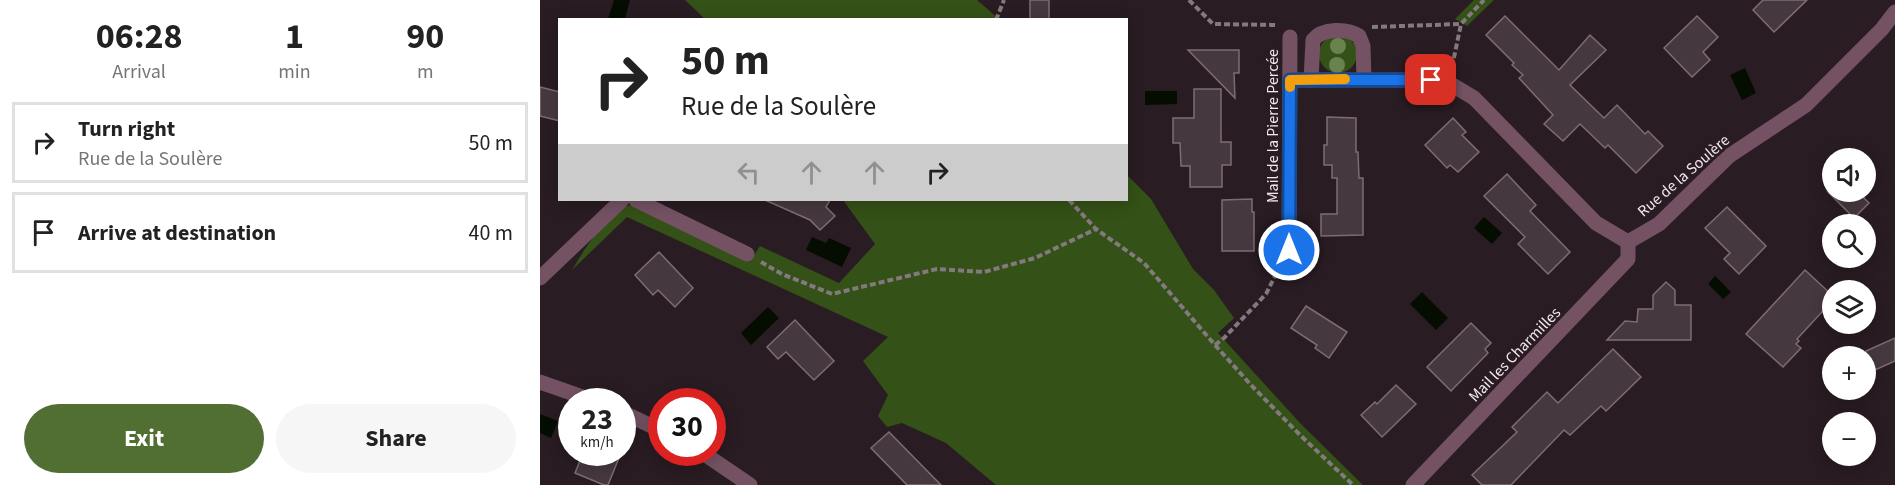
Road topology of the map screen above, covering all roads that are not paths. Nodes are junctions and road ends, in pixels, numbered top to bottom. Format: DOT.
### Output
graph roads {
  1 [pos="1895,12"];
  2 [pos="1285,31"];
  3 [pos="1364,79"];
  4 [pos="1290,80"];
  5 [pos="1311,80"];
  6 [pos="621,201"];
  7 [pos="638,201"];
  8 [pos="1628,242"];
  9 [pos="1289,250"];
  10 [pos="747,254"];
  11 [pos="540,278"];
  12 [pos="540,382"];
  13 [pos="558,388"];
  14 [pos="722,466"];
  15 [pos="750,485"];
  16 [pos="1413,485"];
  1 -- 8 [label="street, Rue de la Soulère"];
  2 -- 4 [label="street, Mail de la Pierre Percée"];
  3 -- 5 [label="street"];
  3 -- 5 [label="street"];
  3 -- 8 [label="street"];
  4 -- 5 [label="street"];
  4 -- 9 [label="street, Mail de la Pierre Percée"];
  6 -- 11 [label="street"];
  7 -- 10 [label="street"];
  8 -- 16 [label="street, Mail les Charmilles"];
  12 -- 13 [label="street"];
  14 -- 15 [label="street"];
}
